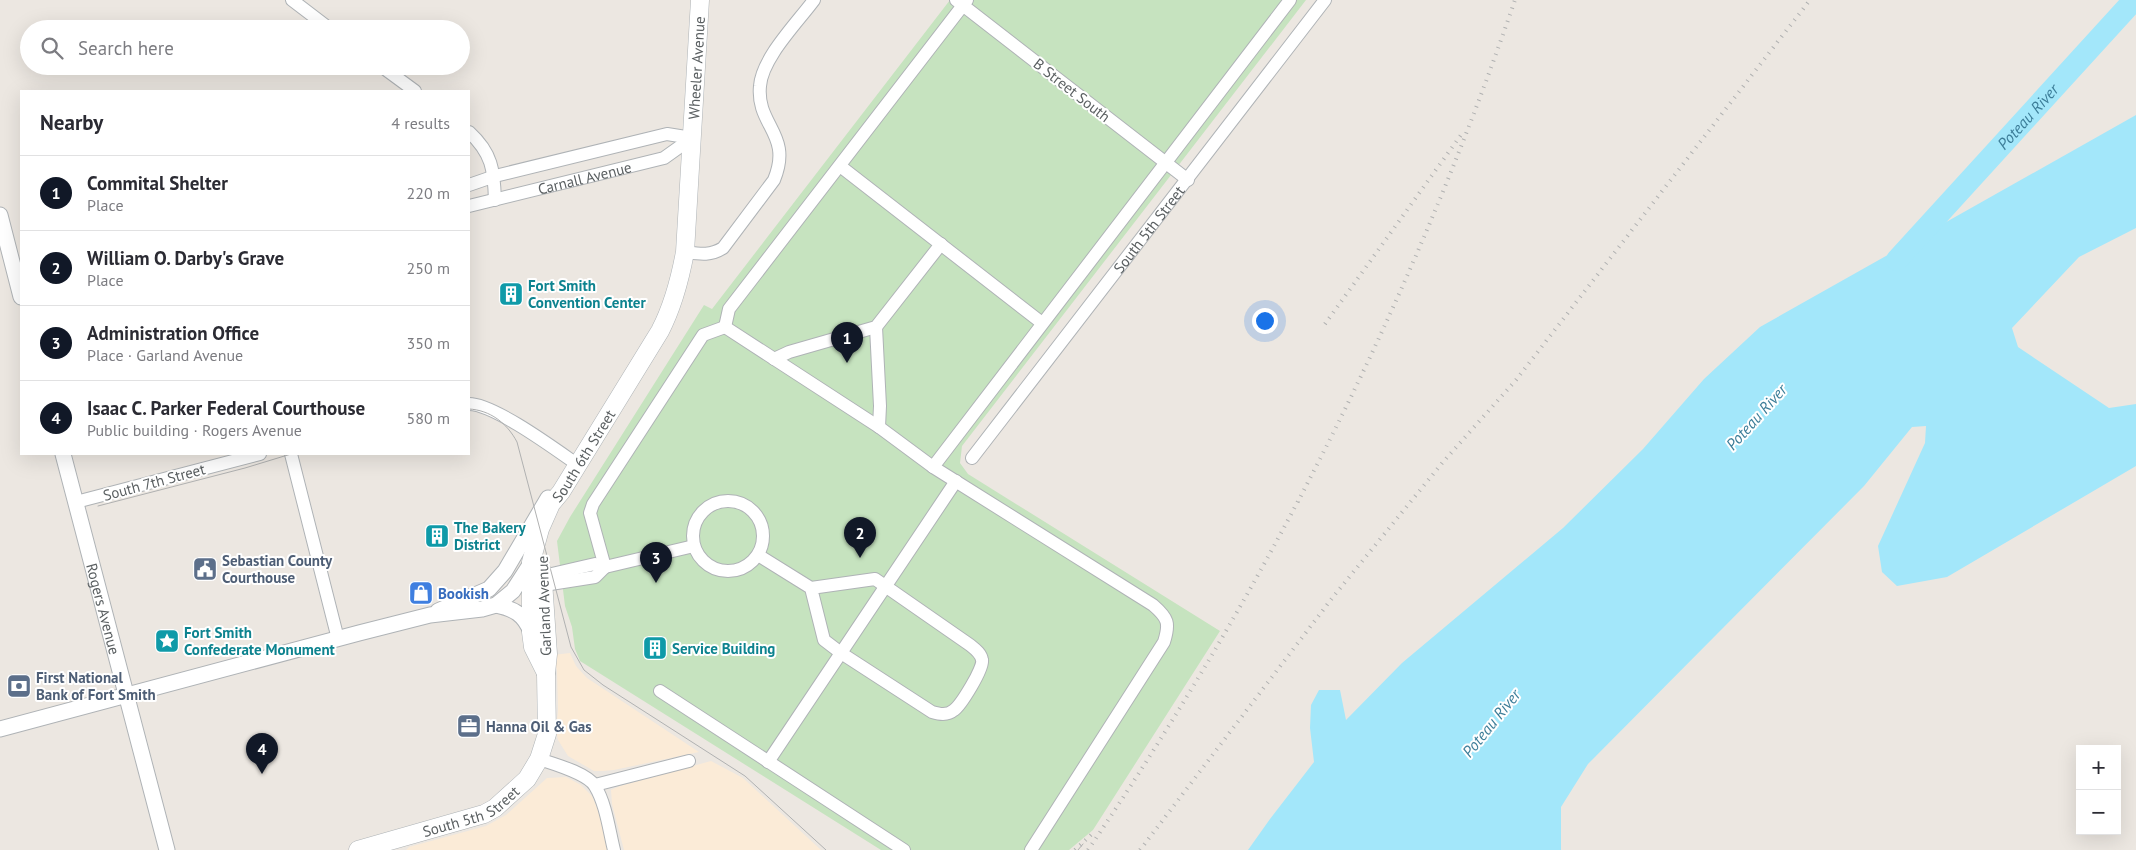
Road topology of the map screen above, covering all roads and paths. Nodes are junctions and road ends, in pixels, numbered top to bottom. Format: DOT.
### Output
graph roads {
  1 [pos="700,0"];
  2 [pos="814,0"];
  3 [pos="1290,0"];
  4 [pos="1325,0"];
  5 [pos="297,2"];
  6 [pos="962,2"];
  7 [pos="319,20"];
  8 [pos="393,75"];
  9 [pos="414,90"];
  10 [pos="470,133"];
  11 [pos="692,138"];
  12 [pos="1165,162"];
  13 [pos="840,166"];
  14 [pos="494,176"];
  15 [pos="1188,180"];
  16 [pos="470,185"];
  17 [pos="495,200"];
  18 [pos="470,206"];
  19 [pos="0,215"];
  20 [pos="941,244"];
  21 [pos="685,252"];
  22 [pos="20,293"];
  23 [pos="1042,323"];
  24 [pos="725,327"];
  25 [pos="876,327"];
  26 [pos="774,359"];
  27 [pos="470,404"];
  28 [pos="879,427"];
  29 [pos="63,455"];
  30 [pos="256,455"];
  31 [pos="291,455"];
  32 [pos="972,458"];
  33 [pos="578,465"];
  34 [pos="933,467"];
  35 [pos="956,481"];
  36 [pos="561,492"];
  37 [pos="76,502"];
  38 [pos="542,546"];
  39 [pos="694,546"];
  40 [pos="758,555"];
  41 [pos="531,562"];
  42 [pos="605,568"];
  43 [pos="539,584"];
  44 [pos="885,586"];
  45 [pos="811,588"];
  46 [pos="496,605"];
  47 [pos="430,615"];
  48 [pos="531,632"];
  49 [pos="338,639"];
  50 [pos="841,653"];
  51 [pos="546,673"];
  52 [pos="660,691"];
  53 [pos="127,695"];
  54 [pos="0,729"];
  55 [pos="539,759"];
  56 [pos="689,761"];
  57 [pos="768,762"];
  58 [pos="595,785"];
  59 [pos="392,846"];
  60 [pos="167,850"];
  61 [pos="358,850"];
  62 [pos="614,850"];
  63 [pos="904,850"];
  64 [pos="1031,850"];
  1 -- 11 [label="main road, Wheeler Avenue"];
  2 -- 21 [label="street"];
  3 -- 12 [label="street"];
  4 -- 15 [label="street, South 5th Street"];
  5 -- 7 [label="street"];
  6 -- 12 [label="street, B Street South"];
  6 -- 13 [label="street"];
  8 -- 9 [label="street"];
  10 -- 14 [label="street"];
  11 -- 14 [label="street, Carnall Avenue"];
  11 -- 17 [label="street, Carnall Avenue"];
  11 -- 21 [label="main road"];
  12 -- 15 [label="street, B Street South"];
  12 -- 23 [label="street"];
  13 -- 20 [label="street"];
  13 -- 24 [label="street"];
  14 -- 16 [label="street, Carnall Avenue"];
  14 -- 17 [label="street"];
  15 -- 32 [label="street, South 5th Street"];
  17 -- 18 [label="street, Carnall Avenue"];
  19 -- 22 [label="street"];
  20 -- 23 [label="street"];
  20 -- 25 [label="street"];
  21 -- 33 [label="main road, South 6th Street"];
  23 -- 34 [label="street"];
  24 -- 26 [label="street"];
  24 -- 42 [label="street"];
  25 -- 26 [label="street"];
  25 -- 28 [label="street"];
  26 -- 28 [label="street"];
  27 -- 33 [label="street"];
  28 -- 34 [label="street"];
  29 -- 37 [label="street, Rogers Avenue"];
  30 -- 37 [label="street, South 7th Street"];
  31 -- 49 [label="street"];
  33 -- 36 [label="main road, South 6th Street"];
  34 -- 35 [label="street"];
  35 -- 44 [label="street"];
  35 -- 64 [label="street"];
  36 -- 38 [label="main road, Garland Avenue"];
  36 -- 41 [label="main road, Garland Avenue"];
  36 -- 47 [label="street, South 6th Street"];
  37 -- 53 [label="street, Rogers Avenue"];
  38 -- 41 [label="street, South 6th Street"];
  38 -- 43 [label="main road, Garland Avenue"];
  39 -- 40 [label="street"];
  39 -- 40 [label="street"];
  39 -- 42 [label="street"];
  40 -- 45 [label="street"];
  41 -- 43 [label="main road, Garland Avenue"];
  41 -- 46 [label="street, South 6th Street"];
  42 -- 43 [label="street"];
  43 -- 46 [label="street"];
  43 -- 48 [label="main road, Garland Avenue"];
  43 -- 51 [label="main road, Garland Avenue"];
  44 -- 45 [label="street"];
  44 -- 50 [label="street"];
  44 -- 50 [label="street"];
  45 -- 50 [label="street"];
  46 -- 47 [label="street, South 6th Street"];
  46 -- 48 [label="street"];
  47 -- 49 [label="street, South 6th Street"];
  48 -- 51 [label="main road, Garland Avenue"];
  49 -- 53 [label="street, South 6th Street"];
  50 -- 57 [label="street"];
  51 -- 55 [label="main road, Garland Avenue"];
  52 -- 57 [label="street"];
  53 -- 54 [label="street, South 6th Street"];
  53 -- 60 [label="street, Rogers Avenue"];
  55 -- 58 [label="street"];
  55 -- 59 [label="main road, South 5th Street"];
  56 -- 58 [label="street"];
  57 -- 63 [label="street"];
  58 -- 62 [label="street"];
  59 -- 61 [label="main road, South 5th Street"];
}
